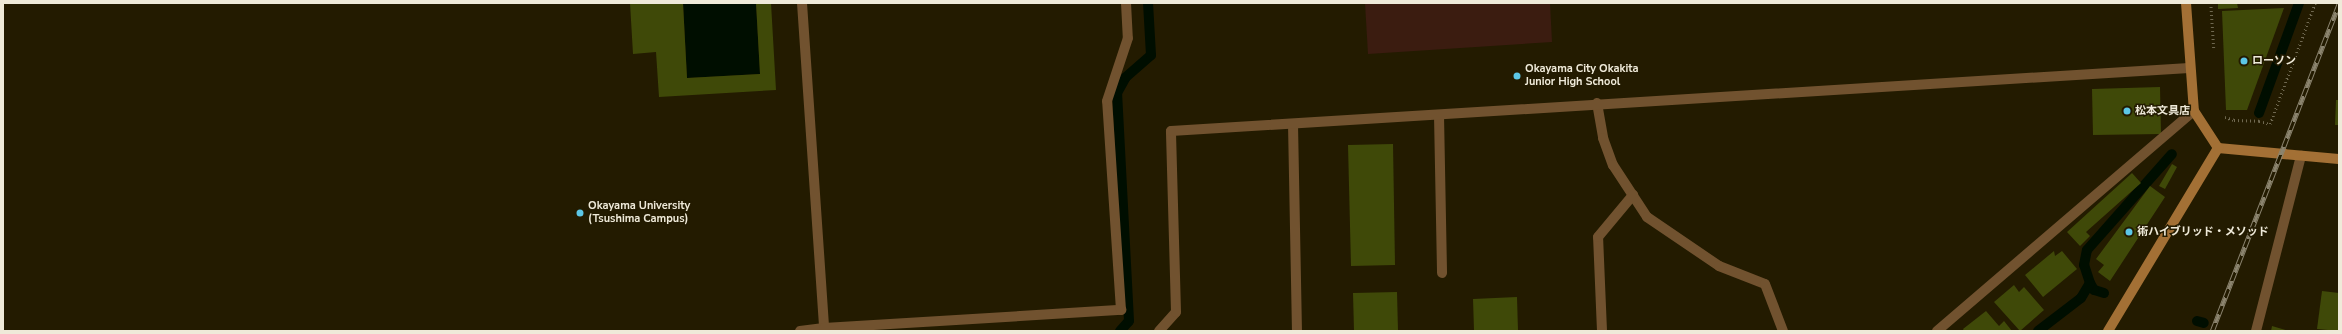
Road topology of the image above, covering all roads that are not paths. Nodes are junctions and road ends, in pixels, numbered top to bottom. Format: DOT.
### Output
graph roads {
  1 [pos="802,3"];
  2 [pos="1126,3"];
  3 [pos="2186,3"];
  4 [pos="2189,68"];
  5 [pos="1597,104"];
  6 [pos="2194,110"];
  7 [pos="1439,115"];
  8 [pos="1293,124"];
  9 [pos="2218,148"];
  10 [pos="2301,156"];
  11 [pos="2339,158"];
  12 [pos="1633,196"];
  13 [pos="1442,273"];
  14 [pos="824,328"];
  15 [pos="800,331"];
  16 [pos="1159,331"];
  17 [pos="1297,331"];
  18 [pos="1602,331"];
  19 [pos="1783,331"];
  20 [pos="1937,331"];
  21 [pos="2108,331"];
  22 [pos="2256,331"];
  1 -- 14 [label="street"];
  2 -- 14 [label="street"];
  3 -- 4 [label="main road"];
  4 -- 5 [label="street"];
  4 -- 6 [label="main road"];
  5 -- 7 [label="street"];
  5 -- 12 [label="street"];
  6 -- 9 [label="main road"];
  6 -- 20 [label="street"];
  7 -- 8 [label="street"];
  7 -- 13 [label="street"];
  8 -- 16 [label="street"];
  8 -- 17 [label="street"];
  9 -- 10 [label="main road"];
  9 -- 21 [label="main road"];
  10 -- 11 [label="main road"];
  10 -- 22 [label="street"];
  12 -- 18 [label="street"];
  12 -- 19 [label="street"];
  14 -- 15 [label="street"];
}
